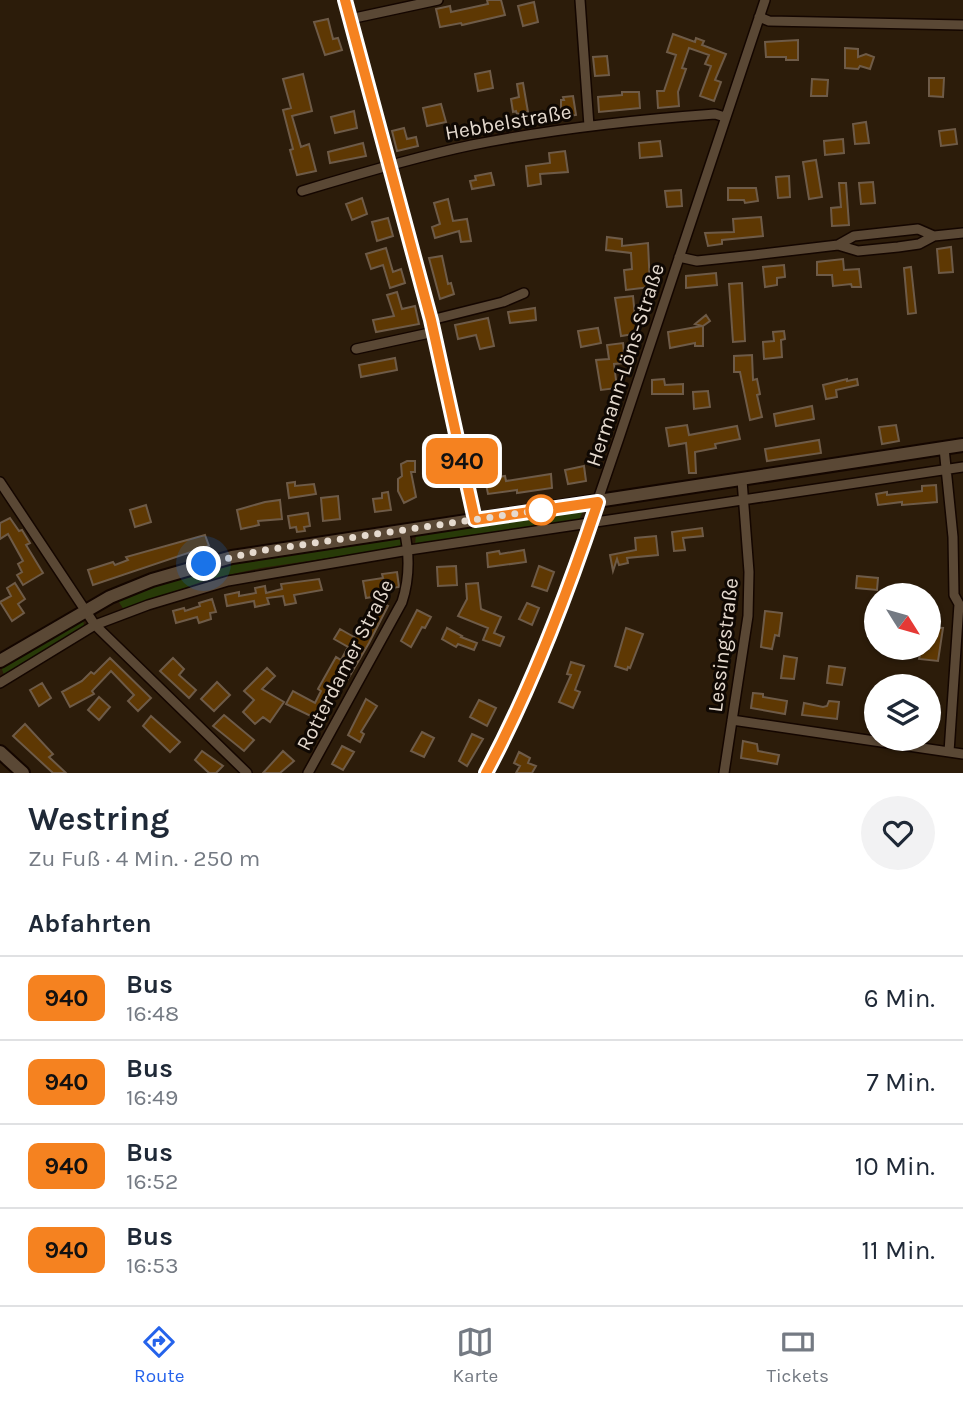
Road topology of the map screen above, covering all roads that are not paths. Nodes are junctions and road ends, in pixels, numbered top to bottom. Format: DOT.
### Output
graph roads {
  1 [pos="345,0"];
  2 [pos="438,0"];
  3 [pos="580,0"];
  4 [pos="765,0"];
  5 [pos="759,17"];
  6 [pos="350,19"];
  7 [pos="963,24"];
  8 [pos="725,117"];
  9 [pos="589,126"];
  10 [pos="389,166"];
  11 [pos="302,191"];
  12 [pos="963,233"];
  13 [pos="934,236"];
  14 [pos="838,245"];
  15 [pos="679,257"];
  16 [pos="524,293"];
  17 [pos="431,320"];
  18 [pos="434,332"];
  19 [pos="356,349"];
  20 [pos="963,445"];
  21 [pos="944,448"];
  22 [pos="963,467"];
  23 [pos="947,469"];
  24 [pos="743,480"];
  25 [pos="0,482"];
  26 [pos="745,500"];
  27 [pos="598,502"];
  28 [pos="475,520"];
  29 [pos="591,523"];
  30 [pos="404,530"];
  31 [pos="409,550"];
  32 [pos="961,604"];
  33 [pos="84,610"];
  34 [pos="94,625"];
  35 [pos="0,661"];
  36 [pos="0,683"];
  37 [pos="732,720"];
  38 [pos="0,752"];
  39 [pos="949,752"];
  40 [pos="963,754"];
  41 [pos="23,773"];
  42 [pos="247,773"];
  43 [pos="308,773"];
  44 [pos="486,773"];
  45 [pos="724,773"];
  1 -- 6 [label="street"];
  2 -- 6 [label="street"];
  3 -- 9 [label="street"];
  4 -- 5 [label="street, Hermann-Löns-Straße"];
  5 -- 7 [label="street"];
  5 -- 8 [label="street, Hermann-Löns-Straße"];
  6 -- 10 [label="street"];
  8 -- 9 [label="street, Hebbelstraße"];
  8 -- 15 [label="street, Hermann-Löns-Straße"];
  9 -- 10 [label="street, Hebbelstraße"];
  10 -- 11 [label="street, Hebbelstraße"];
  10 -- 17 [label="street"];
  12 -- 13 [label="street"];
  13 -- 14 [label="street"];
  13 -- 14 [label="street"];
  14 -- 15 [label="street"];
  15 -- 27 [label="street, Hermann-Löns-Straße"];
  16 -- 17 [label="street"];
  17 -- 18 [label="street"];
  18 -- 19 [label="street"];
  18 -- 28 [label="street"];
  20 -- 21 [label="street"];
  21 -- 23 [label="street"];
  21 -- 24 [label="street"];
  22 -- 23 [label="street"];
  23 -- 26 [label="street"];
  23 -- 32 [label="street"];
  24 -- 26 [label="street, Lessingstraße"];
  24 -- 27 [label="street"];
  25 -- 33 [label="street"];
  26 -- 29 [label="street"];
  26 -- 37 [label="street, Lessingstraße"];
  27 -- 28 [label="street"];
  27 -- 29 [label="street, Hermann-Löns-Straße"];
  28 -- 30 [label="street"];
  29 -- 31 [label="street"];
  29 -- 44 [label="street, Hermann-Löns-Straße"];
  30 -- 31 [label="street, Rotterdamer Straße"];
  30 -- 33 [label="street"];
  31 -- 34 [label="street"];
  31 -- 43 [label="street, Rotterdamer Straße"];
  32 -- 39 [label="street"];
  33 -- 34 [label="street"];
  33 -- 35 [label="street"];
  34 -- 36 [label="street"];
  34 -- 42 [label="street"];
  37 -- 39 [label="street"];
  37 -- 45 [label="street, Lessingstraße"];
  38 -- 41 [label="street"];
  39 -- 40 [label="street"];
}
